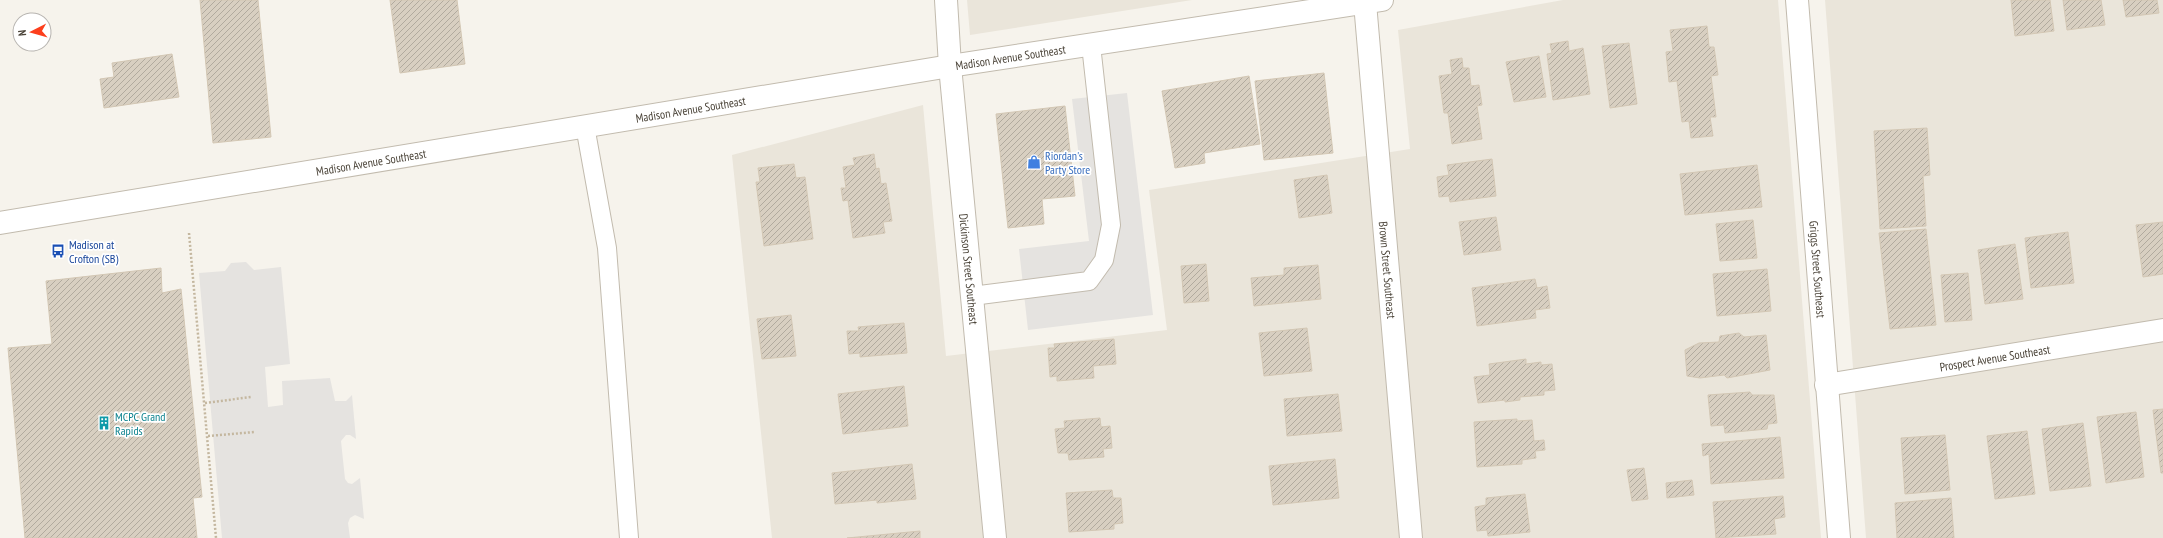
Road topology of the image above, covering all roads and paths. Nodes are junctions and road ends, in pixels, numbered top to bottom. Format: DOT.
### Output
graph roads {
  1 [pos="946,0"];
  2 [pos="1797,0"];
  3 [pos="1374,1"];
  4 [pos="1091,44"];
  5 [pos="950,66"];
  6 [pos="585,126"];
  7 [pos="0,223"];
  8 [pos="190,233"];
  9 [pos="972,296"];
  10 [pos="2163,330"];
  11 [pos="1826,385"];
  12 [pos="251,398"];
  13 [pos="205,403"];
  14 [pos="255,432"];
  15 [pos="208,436"];
  16 [pos="216,538"];
  17 [pos="629,538"];
  18 [pos="995,538"];
  19 [pos="1411,538"];
  20 [pos="1839,538"];
  1 -- 5 [label="street, Dickinson Street Southeast"];
  2 -- 11 [label="street, Griggs Street Southeast"];
  3 -- 4 [label="street, Madison Avenue Southeast"];
  3 -- 19 [label="street, Brown Street Southeast"];
  4 -- 5 [label="street, Madison Avenue Southeast"];
  4 -- 9 [label="lane"];
  5 -- 6 [label="street, Madison Avenue Southeast"];
  5 -- 9 [label="street, Dickinson Street Southeast"];
  6 -- 7 [label="street, Madison Avenue Southeast"];
  6 -- 17 [label="lane"];
  8 -- 13 [label="path"];
  9 -- 18 [label="street, Dickinson Street Southeast"];
  10 -- 11 [label="street, Prospect Avenue Southeast"];
  11 -- 20 [label="street, Griggs Street Southeast"];
  12 -- 13 [label="path"];
  13 -- 15 [label="path"];
  14 -- 15 [label="path"];
  15 -- 16 [label="path"];
}
